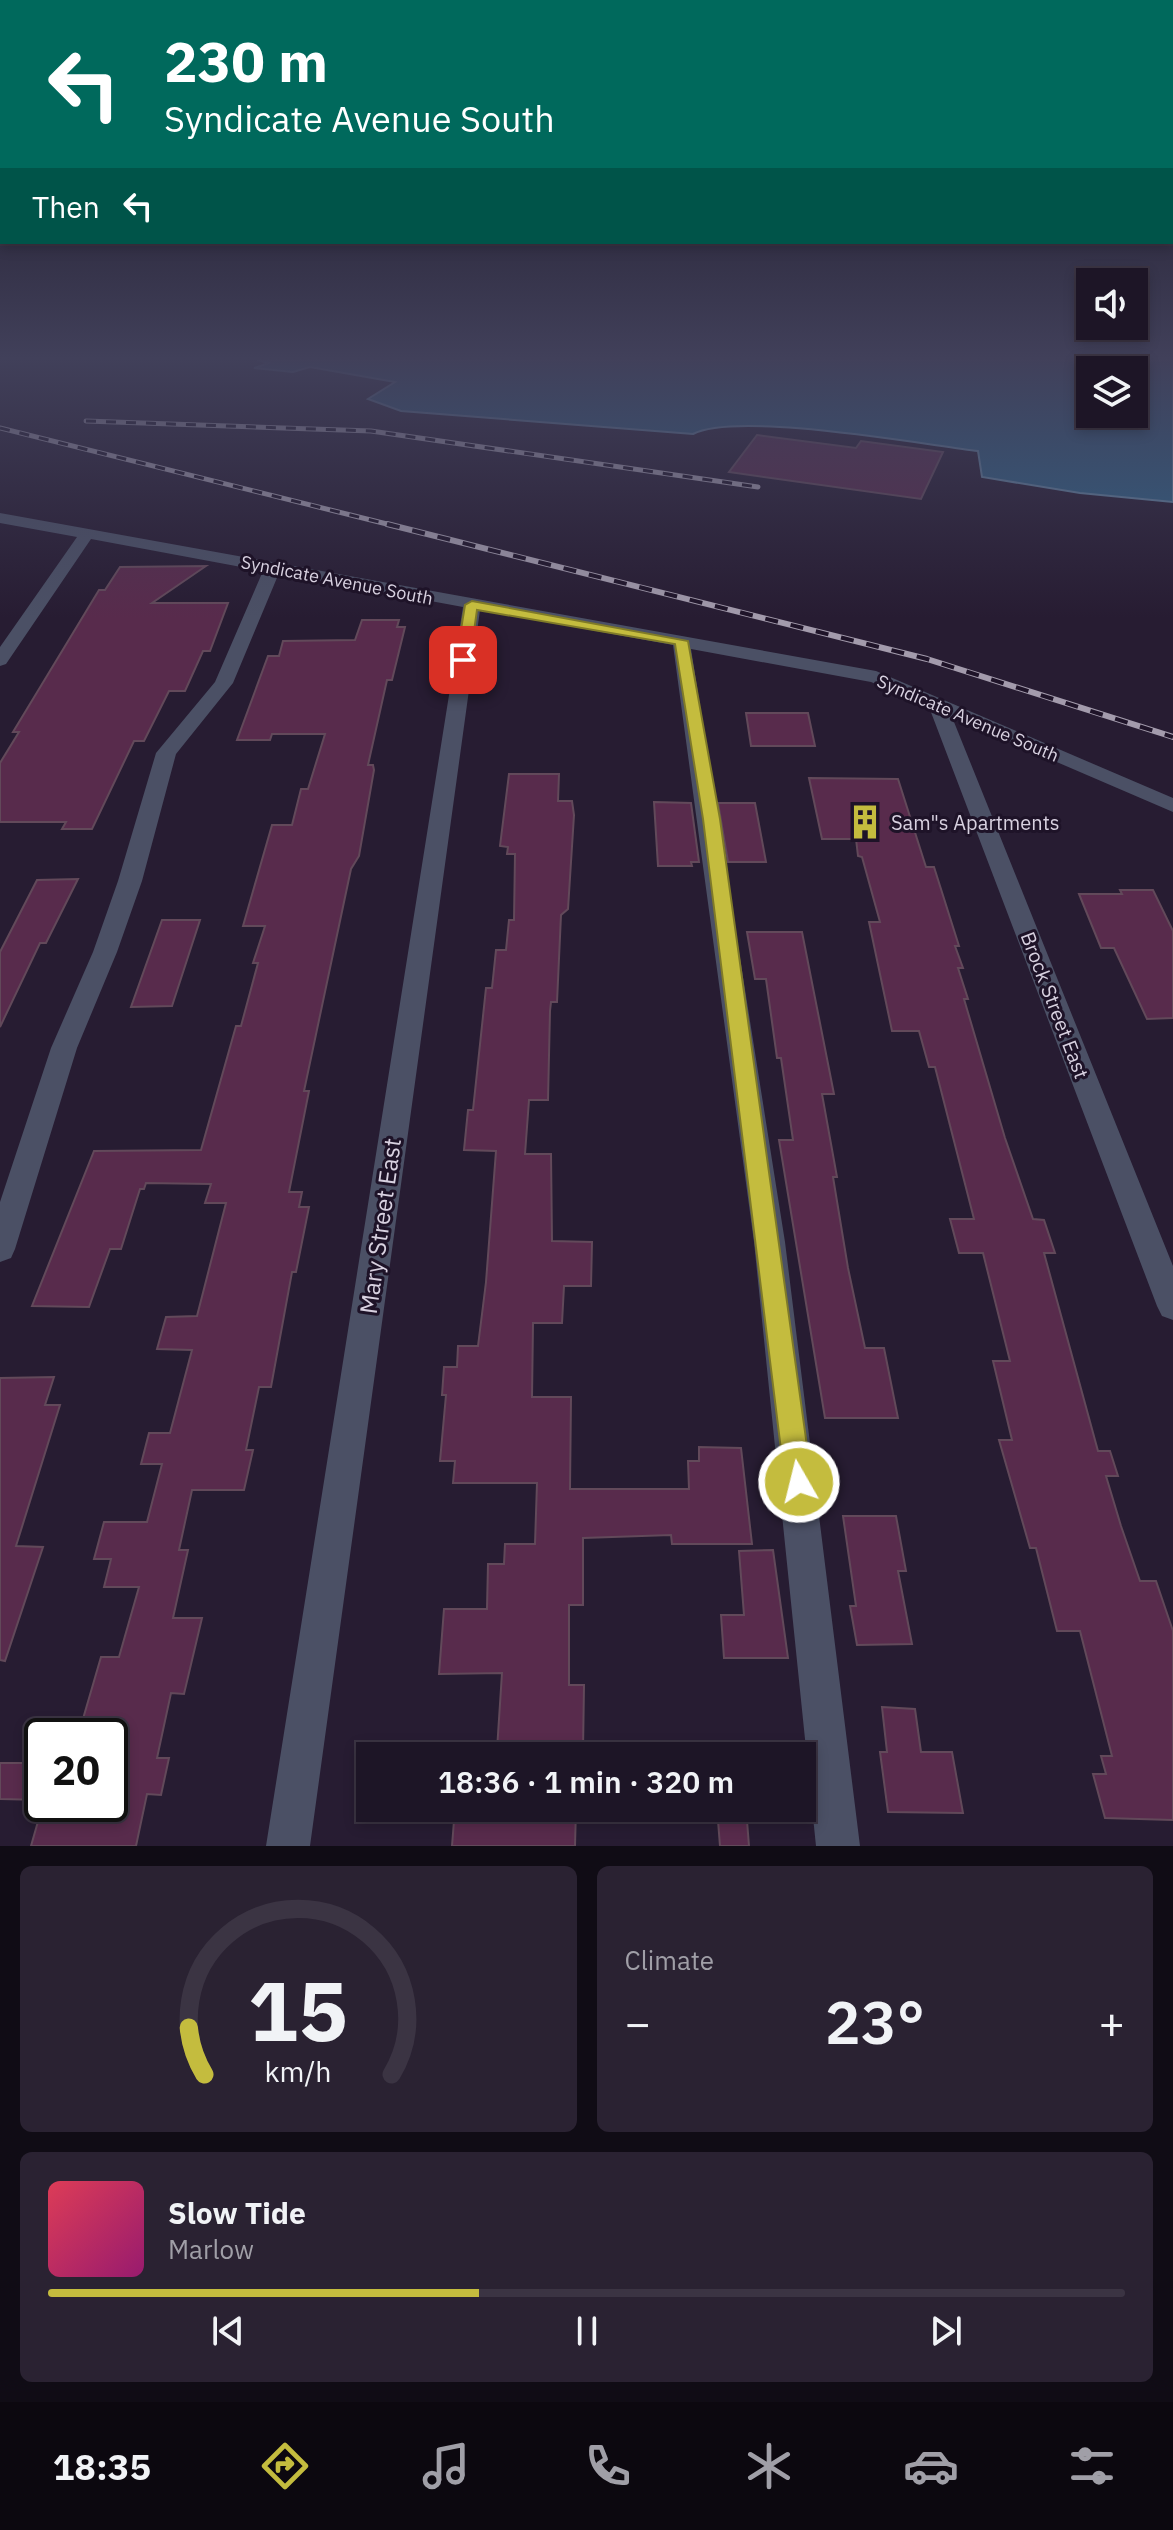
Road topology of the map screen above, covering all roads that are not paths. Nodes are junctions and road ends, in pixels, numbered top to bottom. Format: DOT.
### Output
graph roads {
  1 [pos="0,518"];
  2 [pos="87,533"];
  3 [pos="273,567"];
  4 [pos="472,605"];
  5 [pos="681,641"];
  6 [pos="0,660"];
  7 [pos="937,703"];
  8 [pos="1173,806"];
  9 [pos="0,1249"];
  10 [pos="1173,1306"];
  11 [pos="288,1846"];
  12 [pos="838,1846"];
  1 -- 2 [label="street, Syndicate Avenue South"];
  2 -- 3 [label="street, Syndicate Avenue South"];
  2 -- 6 [label="street"];
  3 -- 4 [label="street, Syndicate Avenue South"];
  3 -- 9 [label="street"];
  4 -- 5 [label="street, Syndicate Avenue South"];
  4 -- 11 [label="street, Mary Street East"];
  5 -- 7 [label="street, Syndicate Avenue South"];
  5 -- 12 [label="street"];
  7 -- 8 [label="street, Syndicate Avenue South"];
  7 -- 10 [label="street, Brock Street East"];
}
